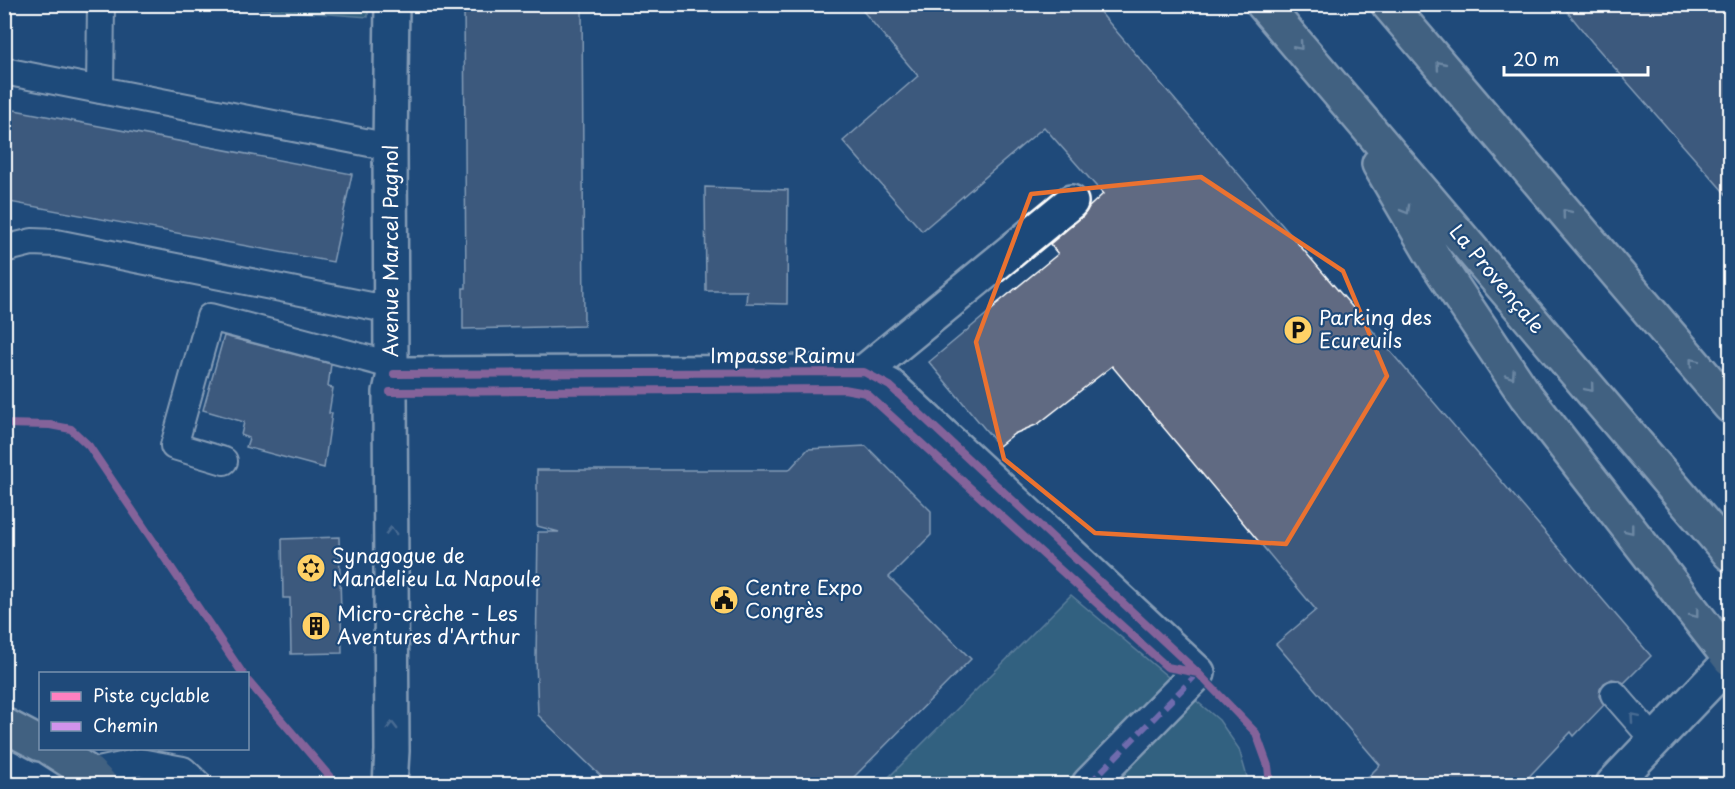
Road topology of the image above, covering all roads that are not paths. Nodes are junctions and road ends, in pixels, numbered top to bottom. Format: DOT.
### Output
graph roads {
  1 [pos="101,4"];
  2 [pos="392,4"];
  3 [pos="1263,4"];
  4 [pos="1388,4"];
  5 [pos="4,71"];
  6 [pos="1334,87"];
  7 [pos="100,90"];
  8 [pos="390,147"];
  9 [pos="1071,202"];
  10 [pos="4,249"];
  11 [pos="391,310"];
  12 [pos="392,369"];
  13 [pos="864,372"];
  14 [pos="1731,406"];
  15 [pos="224,461"];
  16 [pos="1731,554"];
  17 [pos="1731,660"];
  18 [pos="1614,694"];
  19 [pos="4,725"];
  20 [pos="1655,741"];
  21 [pos="39,743"];
  22 [pos="53,750"];
  23 [pos="94,779"];
  24 [pos="198,784"];
  25 [pos="390,784"];
  26 [pos="1089,784"];
  27 [pos="1613,784"];
  1 -- 7 [label="lane"];
  2 -- 8 [label="street, Avenue Marcel Pagnol"];
  3 -- 6 [label="main road, La Provençale, one-way"];
  14 -- 4 [label="main road, one-way"];
  5 -- 7 [label="lane"];
  6 -- 16 [label="main road, La Provençale, one-way"];
  6 -- 17 [label="main road, one-way"];
  7 -- 8 [label="lane"];
  8 -- 11 [label="street, Avenue Marcel Pagnol"];
  9 -- 13 [label="street, Impasse Raimu"];
  10 -- 11 [label="lane"];
  11 -- 12 [label="street, Avenue Marcel Pagnol"];
  12 -- 13 [label="street, Impasse Raimu"];
  12 -- 15 [label="lane"];
  25 -- 12 [label="street, Avenue Marcel Pagnol, one-way"];
  13 -- 26 [label="street, Impasse Raimu"];
  17 -- 20 [label="street"];
  20 -- 18 [label="lane, one-way"];
  19 -- 21 [label="main road"];
  20 -- 27 [label="street"];
  22 -- 23 [label="main road"];
  23 -- 24 [label="lane"];
}
